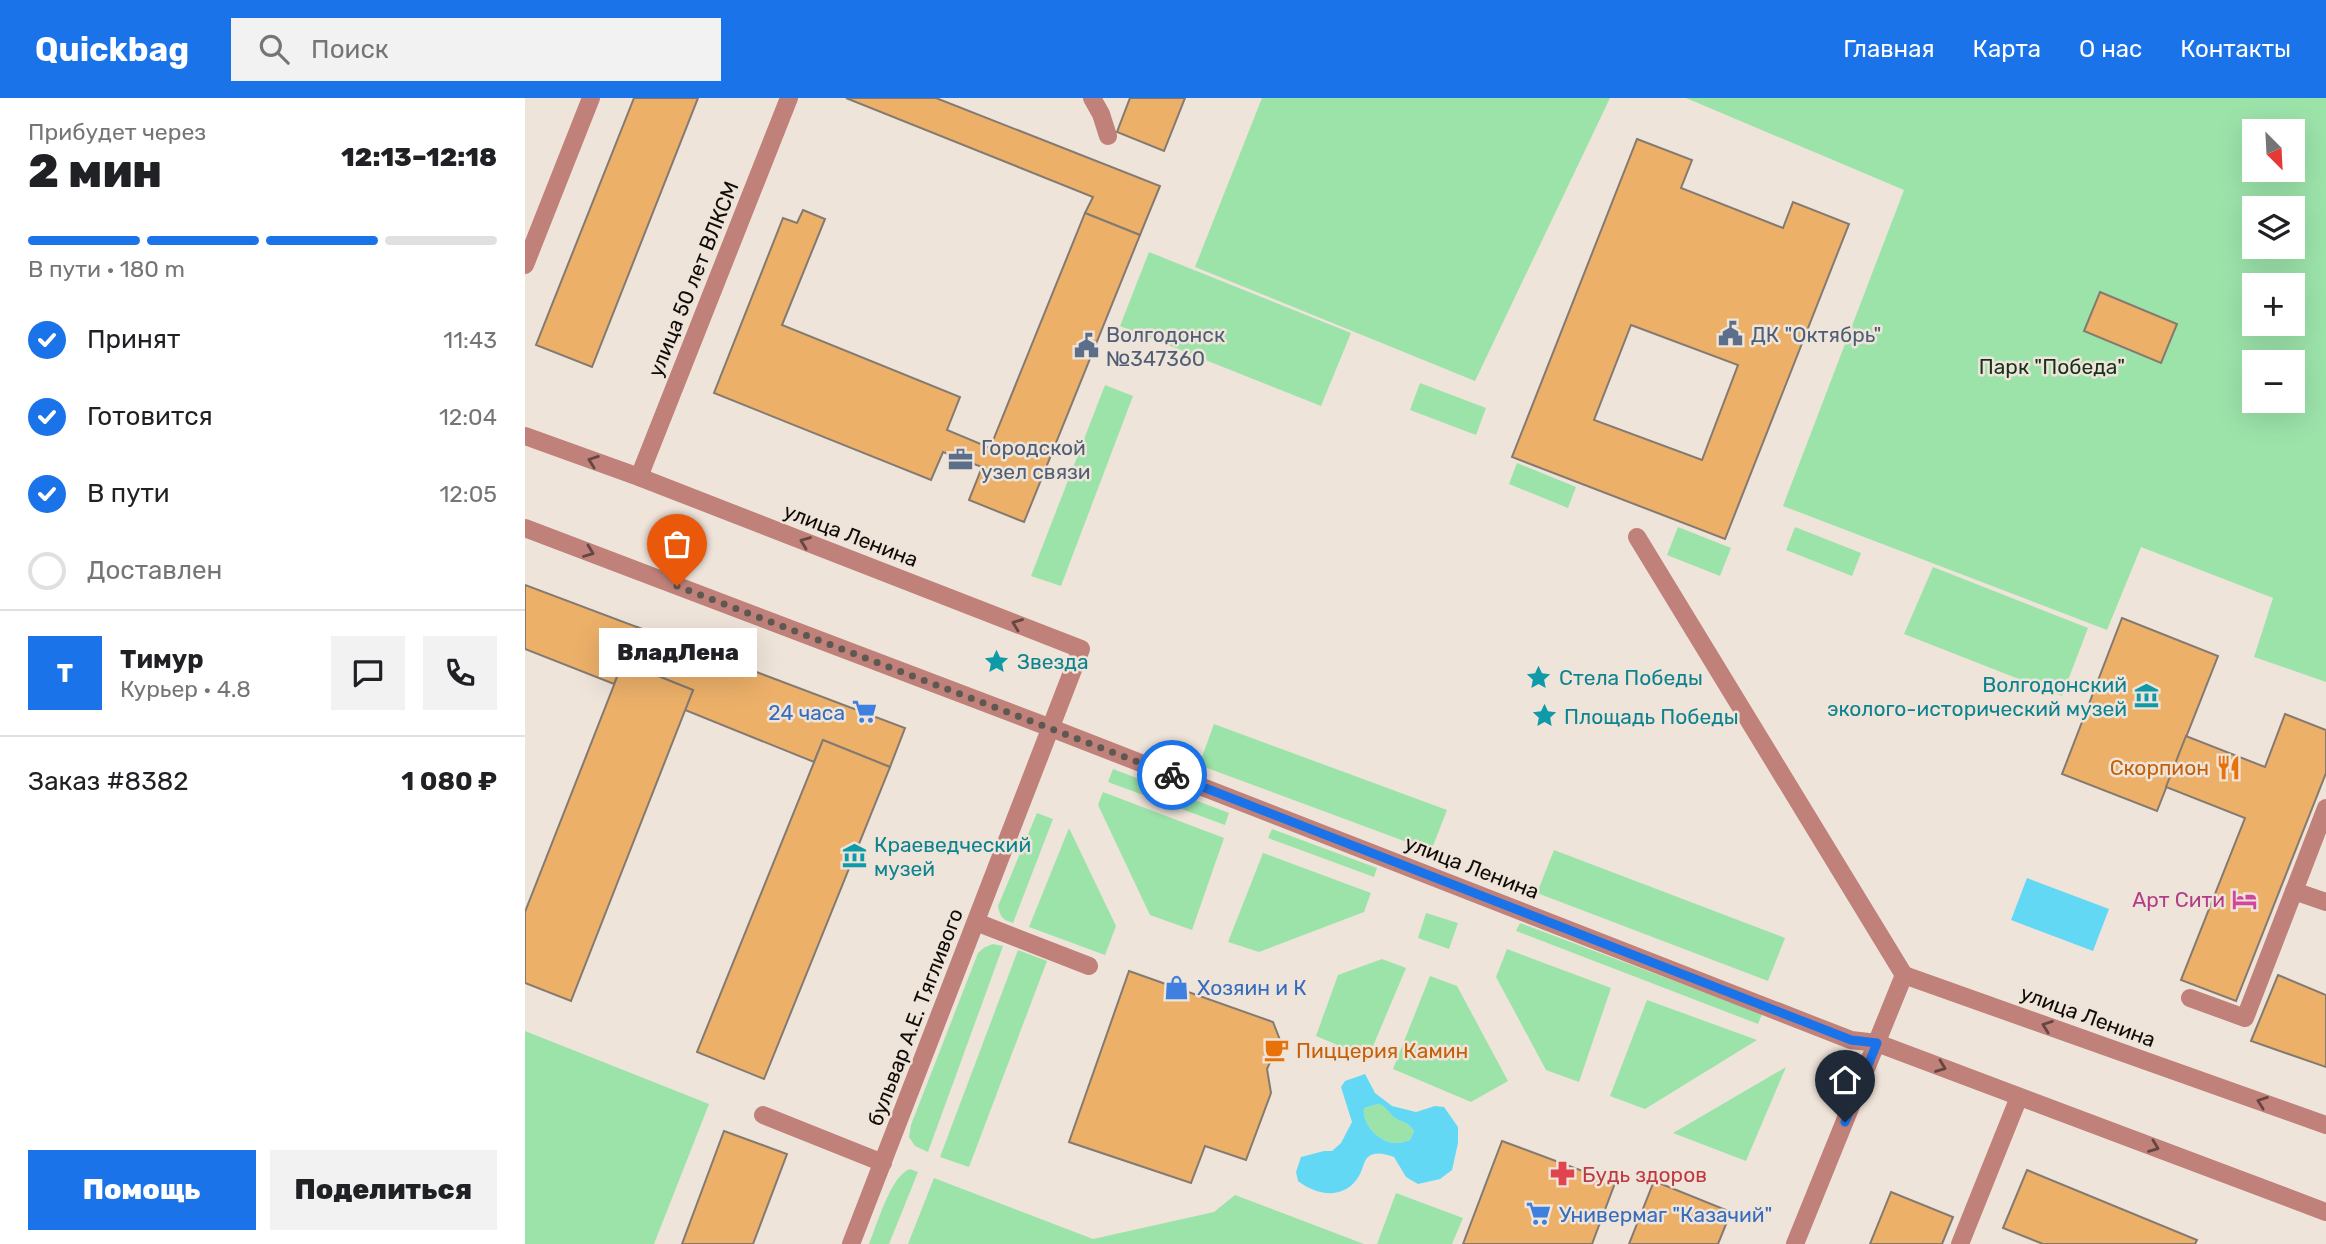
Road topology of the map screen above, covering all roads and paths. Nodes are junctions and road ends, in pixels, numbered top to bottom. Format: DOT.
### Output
graph roads {
  1 [pos="591,98"];
  2 [pos="789,98"];
  3 [pos="1092,98"];
  4 [pos="1108,136"];
  5 [pos="526,262"];
  6 [pos="525,436"];
  7 [pos="639,477"];
  8 [pos="525,527"];
  9 [pos="1637,537"];
  10 [pos="1051,728"];
  11 [pos="2326,808"];
  12 [pos="2294,891"];
  13 [pos="2326,902"];
  14 [pos="976,922"];
  15 [pos="1089,966"];
  16 [pos="1904,975"];
  17 [pos="2190,998"];
  18 [pos="1877,1043"];
  19 [pos="2019,1097"];
  20 [pos="763,1115"];
  21 [pos="2326,1125"];
  22 [pos="883,1163"];
  23 [pos="2326,1212"];
  24 [pos="851,1244"];
  25 [pos="1795,1244"];
  26 [pos="1960,1244"];
  1 -- 5 [label="street"];
  2 -- 7 [label="street, улица 50 лет ВЛКСМ"];
  3 -- 4 [label="street"];
  7 -- 6 [label="street, улица Ленина, one-way"];
  10 -- 7 [label="street, улица Ленина, one-way"];
  8 -- 10 [label="street, улица Ленина, one-way"];
  9 -- 16 [label="street"];
  10 -- 14 [label="street, бульвар А.Е. Тягливого"];
  10 -- 18 [label="street, улица Ленина"];
  11 -- 12 [label="street"];
  12 -- 13 [label="street"];
  12 -- 17 [label="street"];
  14 -- 15 [label="street"];
  14 -- 22 [label="street, бульвар А.Е. Тягливого"];
  16 -- 18 [label="street"];
  21 -- 16 [label="street, улица Ленина, one-way"];
  18 -- 19 [label="street, улица Ленина, one-way"];
  18 -- 25 [label="street"];
  19 -- 23 [label="street, улица Ленина, one-way"];
  19 -- 26 [label="street"];
  20 -- 22 [label="street"];
  22 -- 24 [label="street, бульвар А.Е. Тягливого"];
}
